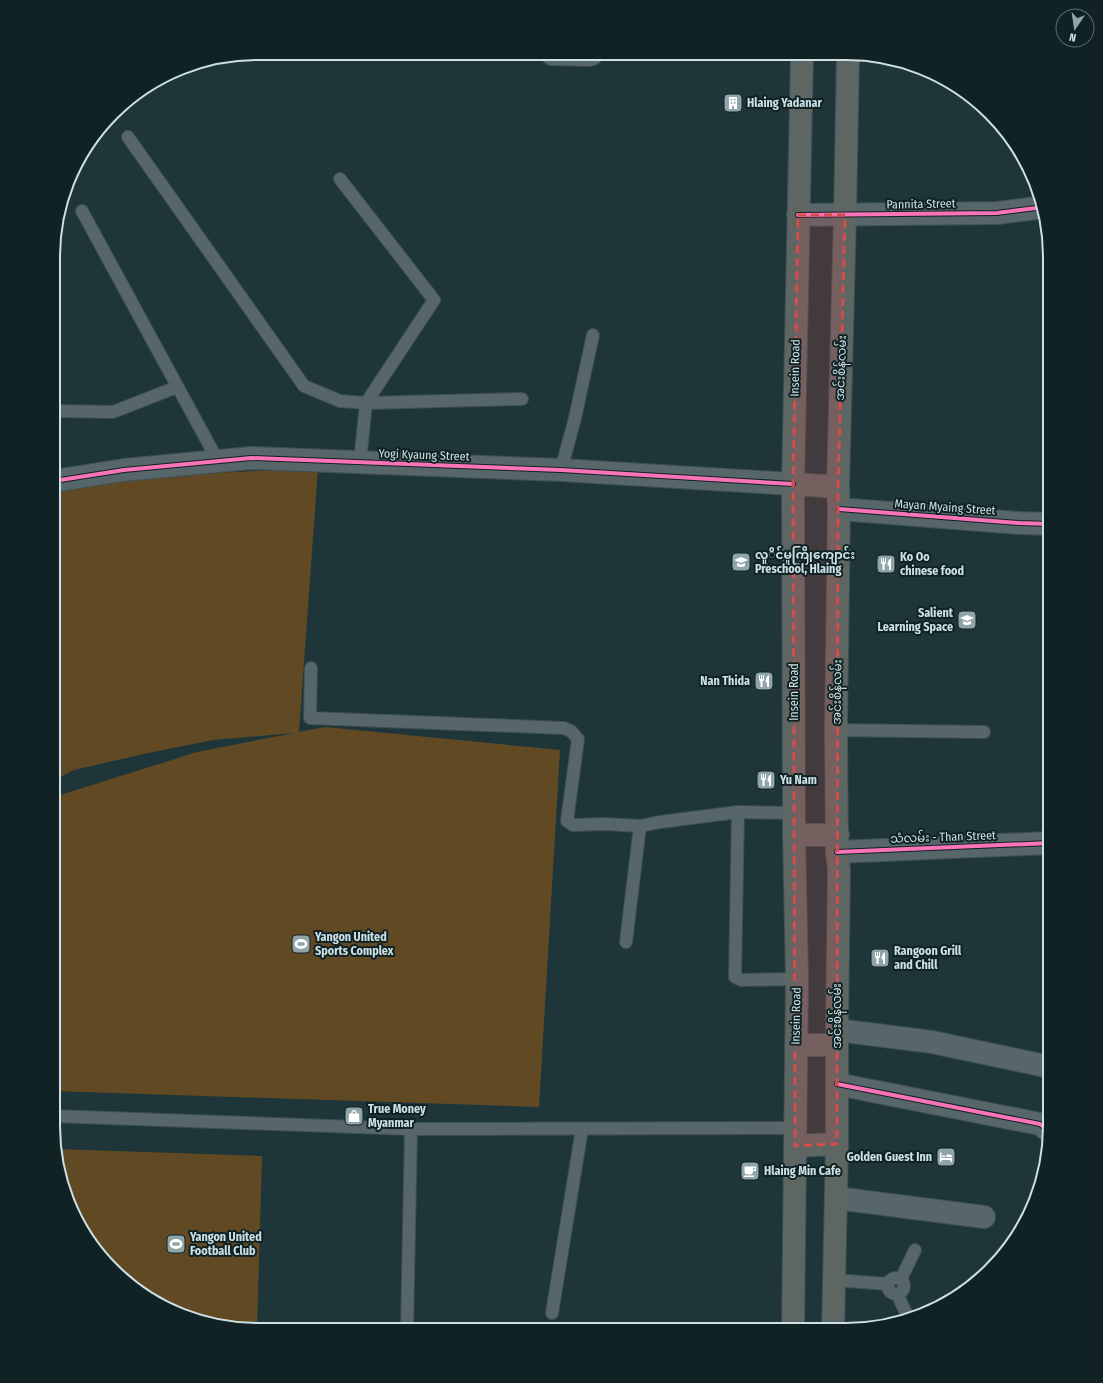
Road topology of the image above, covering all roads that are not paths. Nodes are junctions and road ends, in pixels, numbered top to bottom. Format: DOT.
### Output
graph roads {
  1 [pos="802,60"];
  2 [pos="848,60"];
  3 [pos="128,137"];
  4 [pos="340,178"];
  5 [pos="1037,209"];
  6 [pos="82,211"];
  7 [pos="798,215"];
  8 [pos="845,215"];
  9 [pos="593,335"];
  10 [pos="178,387"];
  11 [pos="522,399"];
  12 [pos="366,403"];
  13 [pos="60,411"];
  14 [pos="218,461"];
  15 [pos="360,462"];
  16 [pos="561,470"];
  17 [pos="60,480"];
  18 [pos="793,484"];
  19 [pos="838,487"];
  20 [pos="839,509"];
  21 [pos="1043,524"];
  22 [pos="311,668"];
  23 [pos="836,730"];
  24 [pos="984,732"];
  25 [pos="738,812"];
  26 [pos="794,813"];
  27 [pos="640,826"];
  28 [pos="794,835"];
  29 [pos="1043,843"];
  30 [pos="838,844"];
  31 [pos="626,942"];
  32 [pos="797,979"];
  33 [pos="837,1038"];
  34 [pos="796,1045"];
  35 [pos="1043,1066"];
  36 [pos="837,1084"];
  37 [pos="60,1116"];
  38 [pos="1043,1126"];
  39 [pos="411,1129"];
  40 [pos="582,1129"];
  41 [pos="795,1137"];
  42 [pos="838,1144"];
  43 [pos="836,1198"];
  44 [pos="984,1217"];
  45 [pos="915,1250"];
  46 [pos="901,1279"];
  47 [pos="835,1280"];
  48 [pos="888,1284"];
  49 [pos="897,1294"];
  50 [pos="552,1313"];
  51 [pos="907,1314"];
  52 [pos="407,1323"];
  53 [pos="793,1323"];
  54 [pos="833,1323"];
  1 -- 7 [label="main road, Insein Road"];
  2 -- 8 [label="main road, အင်းစိန်လမ်း"];
  3 -- 12 [label="lane"];
  4 -- 12 [label="lane"];
  5 -- 8 [label="street, Pannita Street"];
  6 -- 10 [label="lane"];
  7 -- 8 [label="street, Pannita Street"];
  7 -- 18 [label="main road, Insein Road"];
  8 -- 19 [label="main road, အင်းစိန်လမ်း"];
  9 -- 16 [label="lane"];
  10 -- 13 [label="lane"];
  10 -- 14 [label="lane"];
  11 -- 12 [label="lane"];
  12 -- 15 [label="lane"];
  14 -- 15 [label="street, Yogi Kyaung Street"];
  14 -- 17 [label="street, Yogi Kyaung Street"];
  15 -- 16 [label="street, Yogi Kyaung Street"];
  16 -- 18 [label="street, Yogi Kyaung Street"];
  18 -- 19 [label="main road"];
  18 -- 26 [label="main road, Insein Road"];
  19 -- 20 [label="main road, အင်းစိန်လမ်း"];
  20 -- 21 [label="street, Mayan Myaing Street"];
  20 -- 23 [label="main road, အင်းစိန်လမ်း"];
  22 -- 27 [label="lane"];
  23 -- 24 [label="lane"];
  23 -- 30 [label="main road, အင်းစိန်လမ်း"];
  25 -- 26 [label="lane"];
  25 -- 27 [label="lane"];
  25 -- 32 [label="lane"];
  26 -- 28 [label="main road, Insein Road"];
  27 -- 31 [label="lane"];
  28 -- 30 [label="main road"];
  28 -- 32 [label="main road, Insein Road"];
  29 -- 30 [label="street, သံလမ်း - Than Street"];
  30 -- 33 [label="main road, အင်းစိန်လမ်း"];
  32 -- 34 [label="main road, Insein Road"];
  33 -- 34 [label="main road"];
  33 -- 35 [label="street"];
  33 -- 36 [label="main road, အင်းစိန်လမ်း"];
  34 -- 41 [label="main road, Insein Road"];
  36 -- 38 [label="street"];
  36 -- 42 [label="main road, အင်းစိန်လမ်း"];
  37 -- 39 [label="lane"];
  39 -- 40 [label="lane"];
  39 -- 52 [label="lane"];
  40 -- 41 [label="lane"];
  40 -- 50 [label="lane"];
  41 -- 42 [label="main road"];
  41 -- 53 [label="main road, Insein Road"];
  42 -- 43 [label="main road, အင်းစိန်လမ်း"];
  43 -- 44 [label="street"];
  43 -- 47 [label="main road, အင်းစိန်လမ်း"];
  45 -- 46 [label="lane"];
  46 -- 48 [label="lane"];
  46 -- 49 [label="lane"];
  47 -- 48 [label="lane"];
  47 -- 54 [label="main road, အင်းစိန်လမ်း"];
  48 -- 49 [label="lane"];
  49 -- 51 [label="lane"];
}
